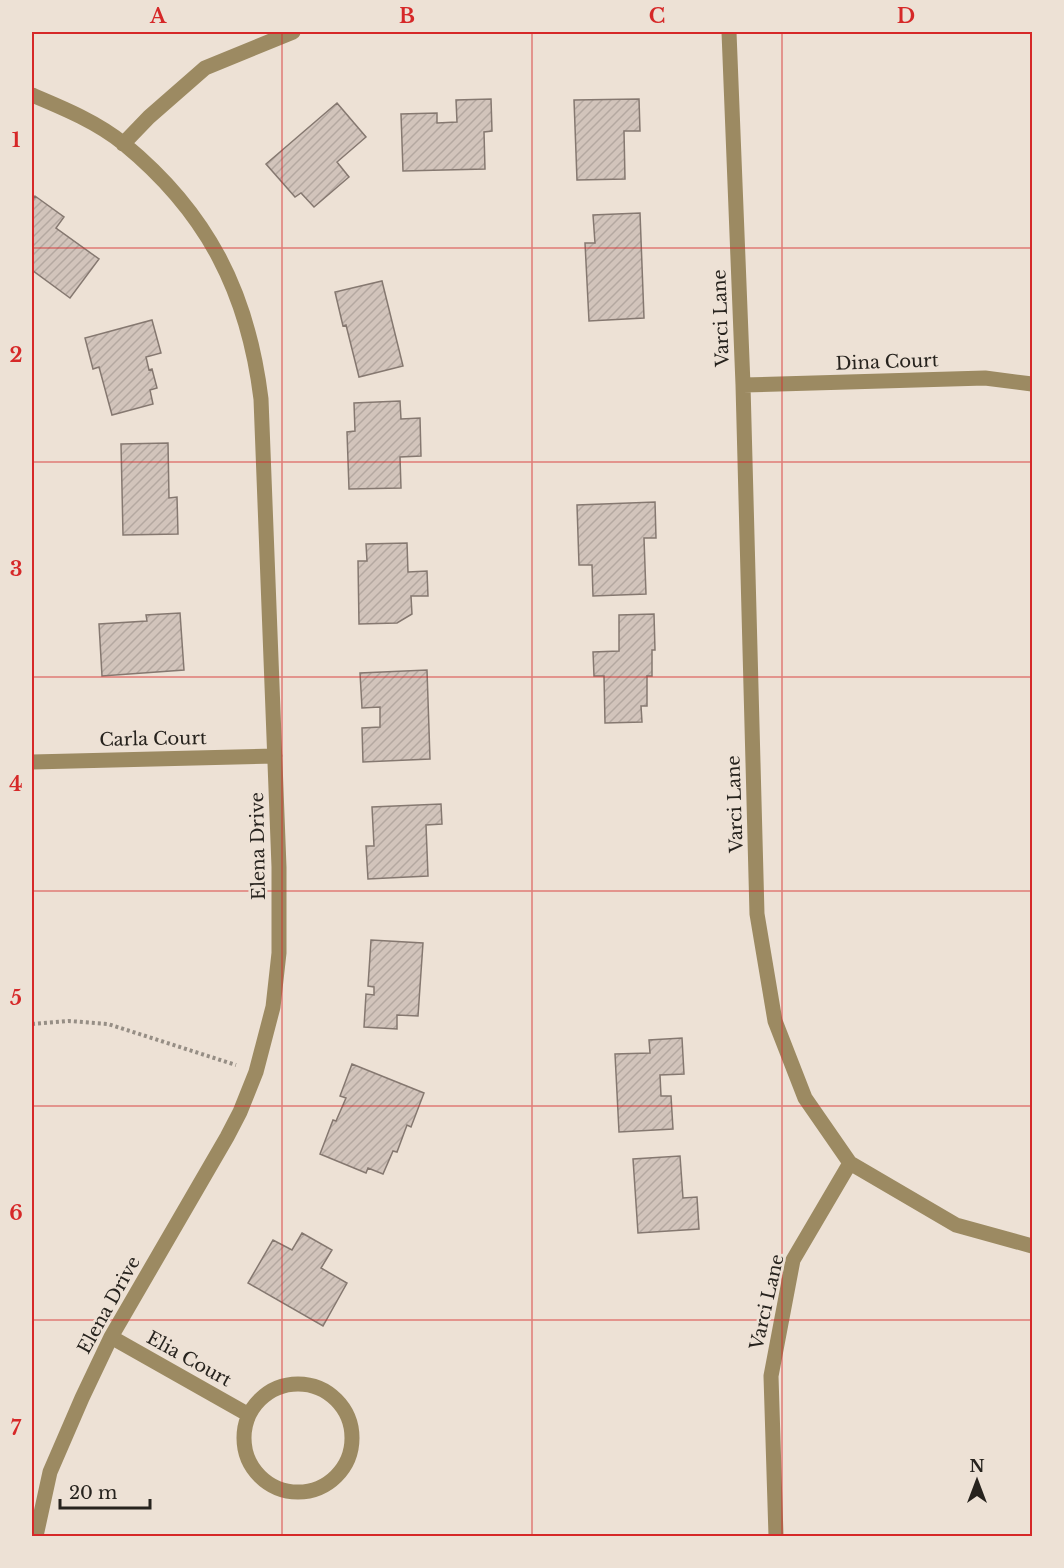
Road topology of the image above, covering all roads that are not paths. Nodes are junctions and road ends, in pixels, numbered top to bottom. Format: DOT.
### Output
graph roads {
  1 [pos="293,32"];
  2 [pos="729,32"];
  3 [pos="32,95"];
  4 [pos="123,144"];
  5 [pos="1032,384"];
  6 [pos="742,385"];
  7 [pos="275,756"];
  8 [pos="32,762"];
  9 [pos="850,1162"];
  10 [pos="1032,1246"];
  11 [pos="111,1337"];
  12 [pos="249,1415"];
  13 [pos="36,1536"];
  14 [pos="776,1536"];
  1 -- 4 [label="street"];
  2 -- 6 [label="street, Varci Lane"];
  3 -- 4 [label="street, Elena Drive"];
  4 -- 7 [label="street, Elena Drive"];
  5 -- 6 [label="street, Dina Court"];
  6 -- 9 [label="street, Varci Lane"];
  7 -- 8 [label="street, Carla Court"];
  7 -- 11 [label="street, Elena Drive"];
  9 -- 10 [label="street"];
  9 -- 14 [label="street, Varci Lane"];
  11 -- 12 [label="street, Elia Court"];
  11 -- 13 [label="street, Elena Drive"];
  12 -- 12 [label="street"];
}
